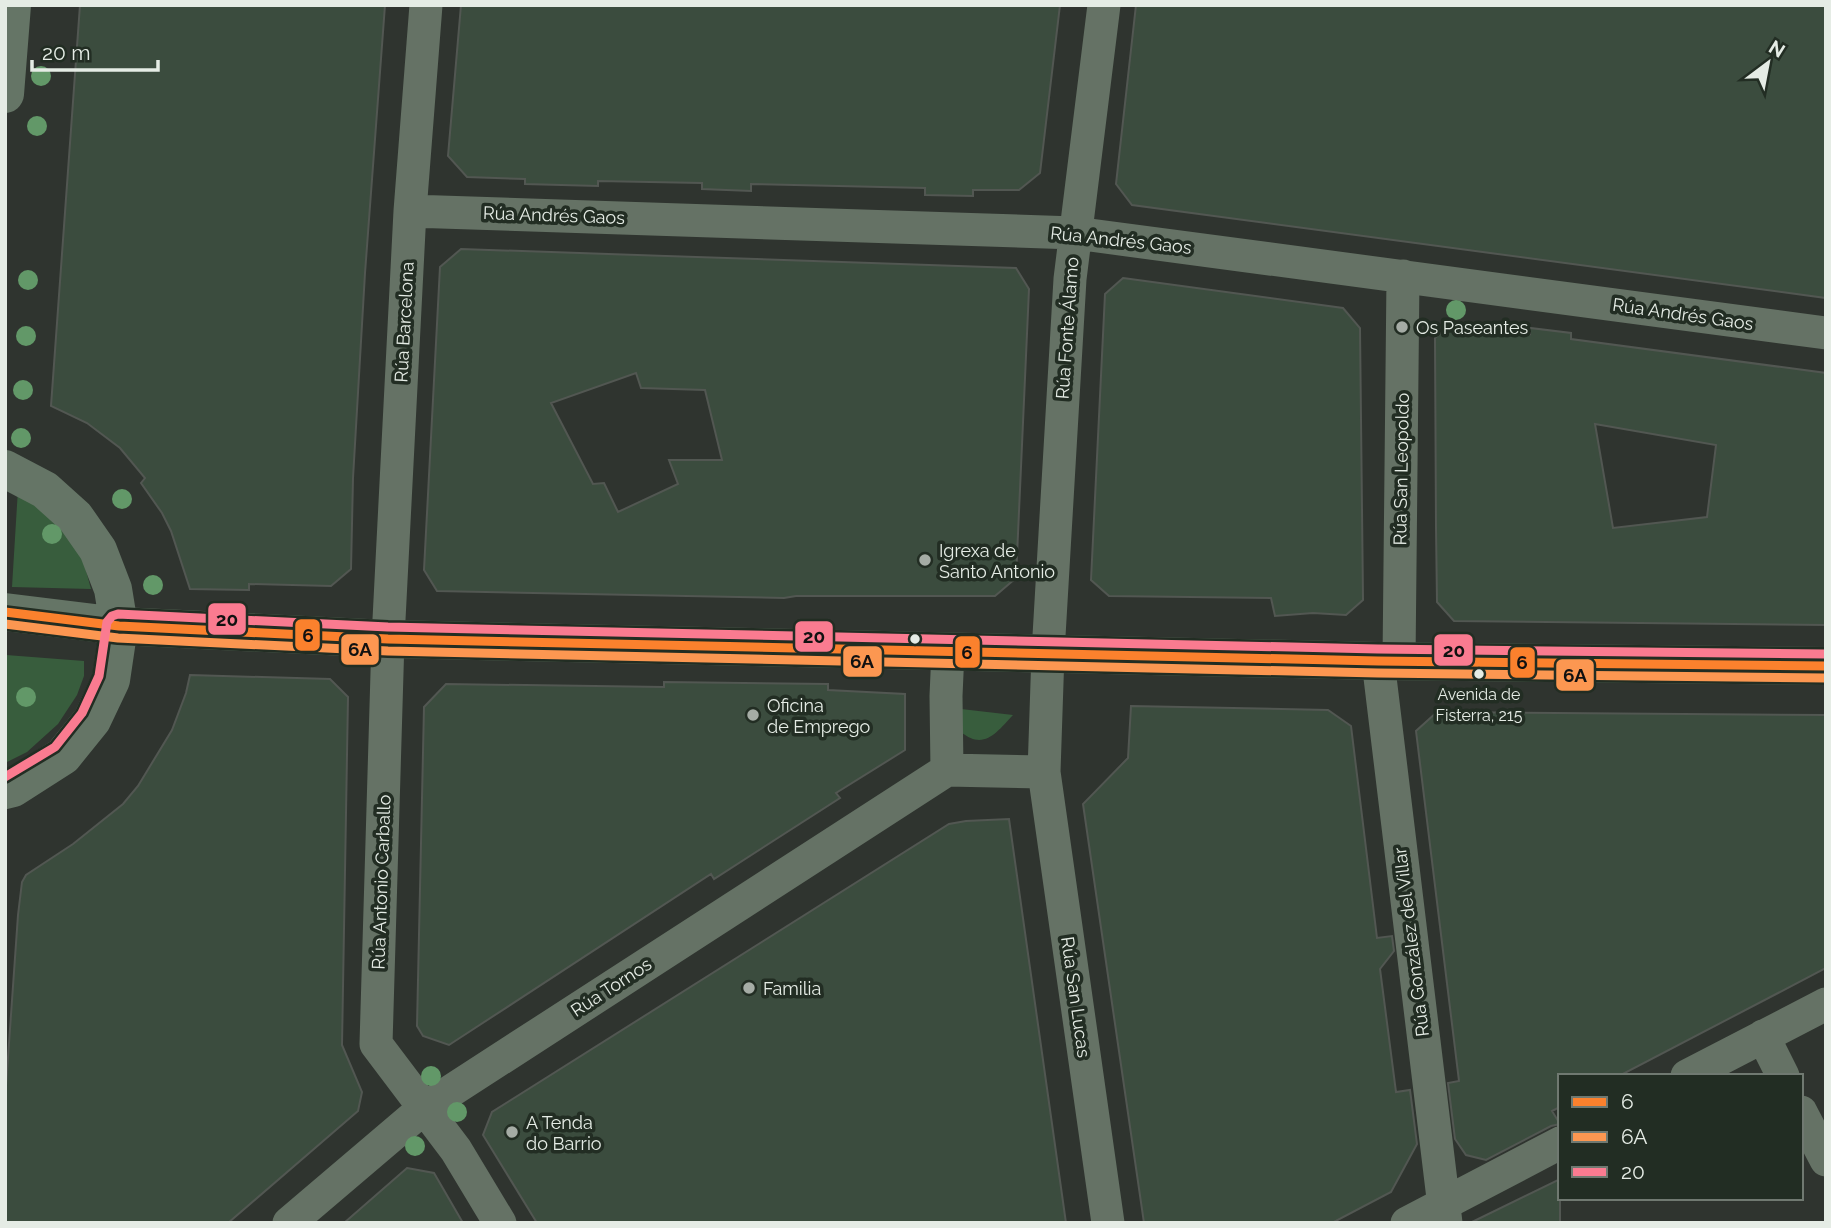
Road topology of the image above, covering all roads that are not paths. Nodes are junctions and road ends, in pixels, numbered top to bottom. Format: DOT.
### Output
graph roads {
  1 [pos="12,5"];
  2 [pos="426,5"];
  3 [pos="1104,5"];
  4 [pos="5,94"];
  5 [pos="410,211"];
  6 [pos="1075,233"];
  7 [pos="1403,276"];
  8 [pos="1826,333"];
  9 [pos="5,470"];
  10 [pos="5,612"];
  11 [pos="119,626"];
  12 [pos="5,636"];
  13 [pos="388,639"];
  14 [pos="948,650"];
  15 [pos="1048,653"];
  16 [pos="1388,661"];
  17 [pos="1826,666"];
  18 [pos="947,770"];
  19 [pos="1044,772"];
  20 [pos="5,790"];
  21 [pos="1826,1004"];
  22 [pos="1763,1036"];
  23 [pos="1691,1074"];
  24 [pos="1782,1074"];
  25 [pos="424,1109"];
  26 [pos="1803,1116"];
  27 [pos="1558,1144"];
  28 [pos="1826,1160"];
  29 [pos="1445,1213"];
  30 [pos="289,1223"];
  31 [pos="500,1223"];
  32 [pos="1108,1223"];
  33 [pos="1407,1223"];
  1 -- 4 [label="street"];
  2 -- 5 [label="street, Rúa Barcelona"];
  3 -- 6 [label="street, Rúa Fonte Álamo"];
  5 -- 6 [label="street, Rúa Andrés Gaos"];
  5 -- 13 [label="street, Rúa Barcelona"];
  6 -- 7 [label="street, Rúa Andrés Gaos"];
  6 -- 15 [label="street, Rúa Fonte Álamo"];
  7 -- 8 [label="street, Rúa Andrés Gaos"];
  7 -- 16 [label="street, Rúa San Leopoldo"];
  9 -- 11 [label="street"];
  10 -- 11 [label="street"];
  11 -- 12 [label="street"];
  11 -- 13 [label="street"];
  11 -- 20 [label="street"];
  13 -- 14 [label="street"];
  13 -- 25 [label="street, Rúa Antonio Carballo"];
  14 -- 15 [label="street"];
  14 -- 18 [label="street"];
  15 -- 16 [label="street"];
  15 -- 19 [label="street, Rúa Fonte Álamo"];
  16 -- 17 [label="street"];
  16 -- 29 [label="street, Rúa González del Villar"];
  18 -- 19 [label="street"];
  18 -- 25 [label="street, Rúa Tornos"];
  19 -- 32 [label="street, Rúa San Lucas"];
  21 -- 22 [label="street"];
  22 -- 23 [label="street"];
  22 -- 24 [label="street"];
  25 -- 30 [label="street, Rúa Tornos"];
  25 -- 31 [label="street, Rúa Antonio Carballo"];
  26 -- 28 [label="street"];
  27 -- 29 [label="street"];
  29 -- 33 [label="street"];
}
